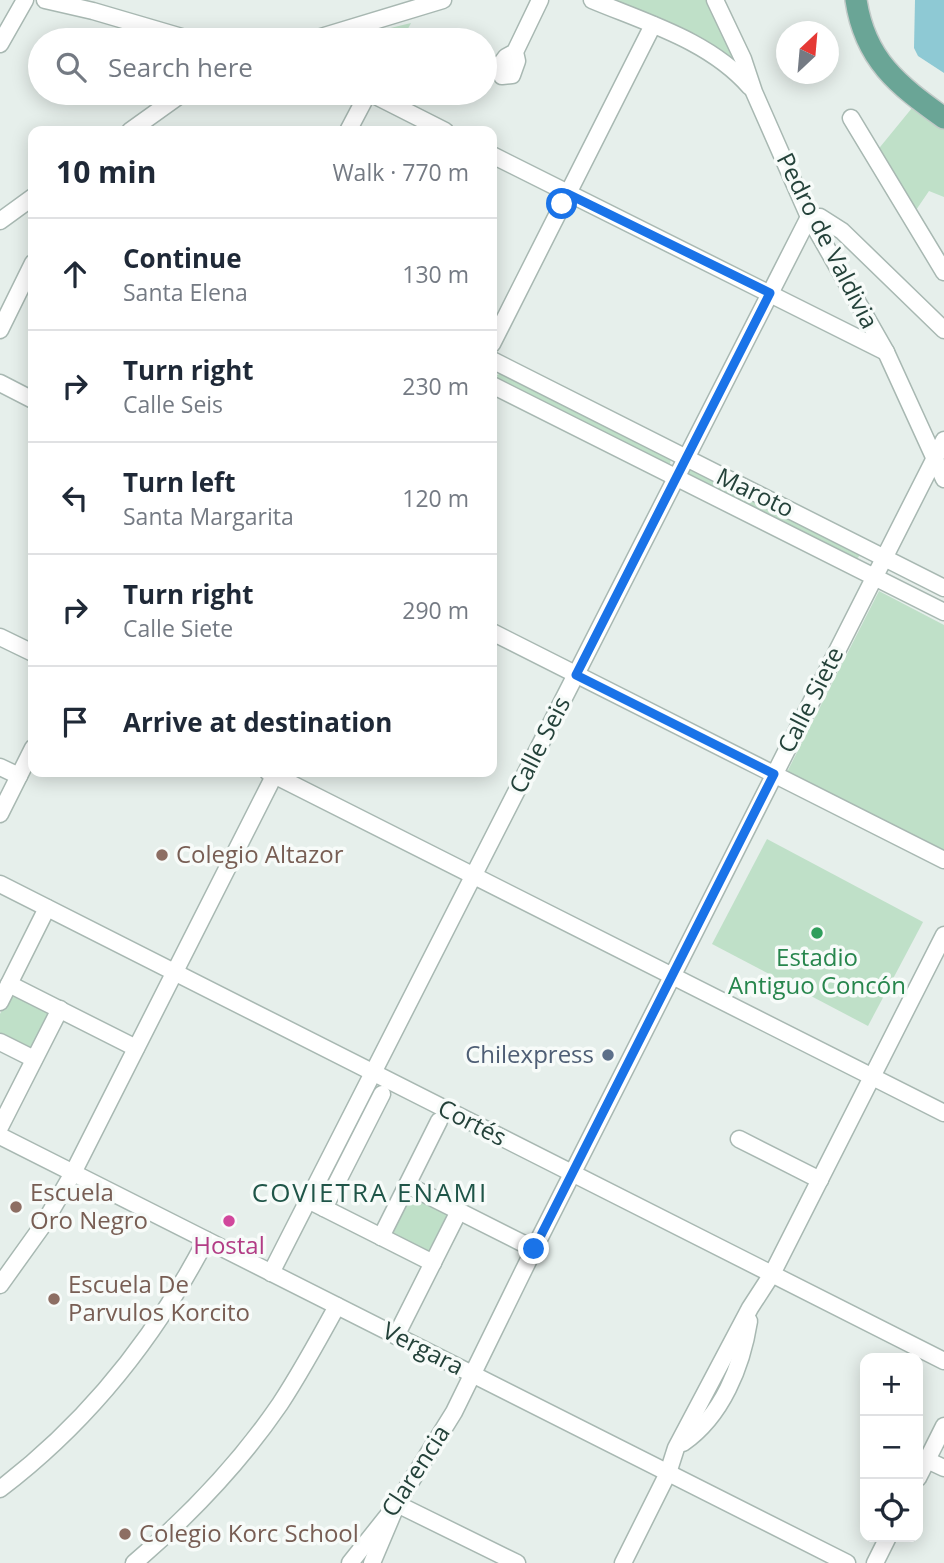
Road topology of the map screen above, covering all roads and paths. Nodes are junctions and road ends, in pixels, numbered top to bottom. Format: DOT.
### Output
graph roads {
  1 [pos="25,0"];
  2 [pos="45,0"];
  3 [pos="443,0"];
  4 [pos="540,0"];
  5 [pos="592,0"];
  6 [pos="715,0"];
  7 [pos="856,0"];
  8 [pos="95,6"];
  9 [pos="653,25"];
  10 [pos="158,28"];
  11 [pos="351,28"];
  12 [pos="0,44"];
  13 [pos="515,52"];
  14 [pos="754,92"];
  15 [pos="166,105"];
  16 [pos="362,105"];
  17 [pos="393,105"];
  18 [pos="851,118"];
  19 [pos="944,118"];
  20 [pos="137,126"];
  21 [pos="351,126"];
  22 [pos="435,126"];
  23 [pos="497,158"];
  24 [pos="568,194"];
  25 [pos="28,201"];
  26 [pos="809,217"];
  27 [pos="0,221"];
  28 [pos="944,272"];
  29 [pos="28,273"];
  30 [pos="770,293"];
  31 [pos="0,330"];
  32 [pos="944,330"];
  33 [pos="497,334"];
  34 [pos="886,352"];
  35 [pos="497,363"];
  36 [pos="0,383"];
  37 [pos="497,388"];
  38 [pos="28,397"];
  39 [pos="944,440"];
  40 [pos="686,459"];
  41 [pos="935,460"];
  42 [pos="676,478"];
  43 [pos="944,480"];
  44 [pos="885,558"];
  45 [pos="874,577"];
  46 [pos="944,588"];
  47 [pos="944,612"];
  48 [pos="497,635"];
  49 [pos="0,636"];
  50 [pos="28,650"];
  51 [pos="576,675"];
  52 [pos="28,758"];
  53 [pos="0,767"];
  54 [pos="774,774"];
  55 [pos="19,776"];
  56 [pos="270,777"];
  57 [pos="280,777"];
  58 [pos="0,814"];
  59 [pos="944,860"];
  60 [pos="474,876"];
  61 [pos="0,884"];
  62 [pos="47,908"];
  63 [pos="944,935"];
  64 [pos="174,972"];
  65 [pos="672,976"];
  66 [pos="9,984"];
  67 [pos="0,1002"];
  68 [pos="60,1009"];
  69 [pos="0,1042"];
  70 [pos="136,1048"];
  71 [pos="34,1059"];
  72 [pos="373,1073"];
  73 [pos="872,1077"];
  74 [pos="382,1094"];
  75 [pos="944,1113"];
  76 [pos="439,1121"];
  77 [pos="0,1127"];
  78 [pos="0,1136"];
  79 [pos="738,1139"];
  80 [pos="73,1172"];
  81 [pos="572,1173"];
  82 [pos="820,1180"];
  83 [pos="407,1185"];
  84 [pos="309,1200"];
  85 [pos="324,1208"];
  86 [pos="459,1211"];
  87 [pos="381,1237"];
  88 [pos="206,1240"];
  89 [pos="534,1249"];
  90 [pos="433,1263"];
  91 [pos="271,1273"];
  92 [pos="772,1275"];
  93 [pos="0,1285"];
  94 [pos="337,1306"];
  95 [pos="396,1336"];
  96 [pos="944,1361"];
  97 [pos="472,1374"];
  98 [pos="944,1426"];
  99 [pos="927,1460"];
  100 [pos="923,1468"];
  101 [pos="944,1468"];
  102 [pos="668,1473"];
  103 [pos="0,1489"];
  104 [pos="397,1504"];
  105 [pos="886,1542"];
  106 [pos="134,1563"];
  107 [pos="350,1563"];
  108 [pos="372,1563"];
  109 [pos="517,1563"];
  110 [pos="623,1563"];
  111 [pos="846,1563"];
  112 [pos="875,1563"];
  1 -- 12 [label="street"];
  2 -- 8 [label="street"];
  3 -- 11 [label="street"];
  4 -- 13 [label="street"];
  5 -- 9 [label="street"];
  6 -- 14 [label="street, Pedro de Valdivia"];
  7 -- 19 [label="main road"];
  8 -- 10 [label="street"];
  9 -- 14 [label="street"];
  9 -- 24 [label="street"];
  14 -- 26 [label="street, Pedro de Valdivia"];
  15 -- 20 [label="street"];
  16 -- 21 [label="street"];
  17 -- 22 [label="street"];
  18 -- 28 [label="street"];
  23 -- 24 [label="street"];
  24 -- 30 [label="street"];
  24 -- 33 [label="street"];
  25 -- 27 [label="street"];
  26 -- 30 [label="street, Calle Seis"];
  26 -- 32 [label="street"];
  26 -- 34 [label="street, Pedro de Valdivia"];
  29 -- 31 [label="street"];
  30 -- 34 [label="street"];
  30 -- 40 [label="street, Calle Seis"];
  34 -- 41 [label="street, Pedro de Valdivia"];
  35 -- 40 [label="street, Maroto"];
  36 -- 38 [label="street"];
  37 -- 42 [label="street, Maroto"];
  39 -- 41 [label="street, Calle Siete"];
  40 -- 42 [label="street, Calle Seis"];
  40 -- 44 [label="street, Maroto"];
  41 -- 43 [label="street, Pedro de Valdivia"];
  41 -- 44 [label="street, Calle Siete"];
  42 -- 45 [label="street, Maroto"];
  42 -- 51 [label="street, Calle Seis"];
  44 -- 45 [label="street, Calle Siete"];
  44 -- 46 [label="street, Maroto"];
  45 -- 47 [label="street, Maroto"];
  45 -- 54 [label="street, Calle Siete"];
  48 -- 51 [label="street"];
  49 -- 50 [label="street"];
  51 -- 54 [label="street"];
  51 -- 60 [label="street, Calle Seis"];
  52 -- 55 [label="street"];
  53 -- 55 [label="street"];
  54 -- 59 [label="street"];
  54 -- 65 [label="street, Calle Siete"];
  55 -- 58 [label="street"];
  56 -- 64 [label="street"];
  57 -- 60 [label="street"];
  60 -- 65 [label="street"];
  60 -- 72 [label="street, Calle Seis"];
  61 -- 62 [label="street, Cortés"];
  62 -- 64 [label="street, Cortés"];
  62 -- 66 [label="street"];
  63 -- 73 [label="street"];
  64 -- 70 [label="street"];
  64 -- 72 [label="street, Cortés"];
  65 -- 73 [label="street"];
  65 -- 81 [label="street, Calle Siete"];
  66 -- 67 [label="street"];
  66 -- 68 [label="street"];
  68 -- 70 [label="street"];
  68 -- 71 [label="street"];
  69 -- 71 [label="street"];
  70 -- 80 [label="street"];
  71 -- 77 [label="street"];
  72 -- 81 [label="street, Cortés"];
  72 -- 84 [label="street, Calle Seis"];
  73 -- 75 [label="street"];
  73 -- 82 [label="street"];
  74 -- 85 [label="street"];
  76 -- 83 [label="street"];
  78 -- 80 [label="street, Vergara"];
  79 -- 82 [label="street"];
  80 -- 88 [label="street, Vergara"];
  80 -- 93 [label="street"];
  81 -- 89 [label="street, Calle Siete"];
  81 -- 92 [label="street, Cortés"];
  82 -- 92 [label="street"];
  83 -- 86 [label="street"];
  83 -- 87 [label="street"];
  84 -- 85 [label="street"];
  84 -- 91 [label="street, Calle Seis"];
  85 -- 87 [label="street"];
  86 -- 89 [label="street"];
  86 -- 90 [label="street"];
  87 -- 90 [label="street"];
  88 -- 91 [label="street, Vergara"];
  88 -- 103 [label="street"];
  89 -- 97 [label="street, Calle Siete"];
  90 -- 95 [label="street"];
  91 -- 94 [label="street, Vergara"];
  92 -- 96 [label="street, Cortés"];
  92 -- 102 [label="street"];
  94 -- 95 [label="street, Vergara"];
  94 -- 106 [label="street"];
  95 -- 97 [label="street, Vergara"];
  97 -- 102 [label="street, Vergara"];
  97 -- 104 [label="street, Clarencia"];
  98 -- 99 [label="street"];
  99 -- 100 [label="street"];
  99 -- 101 [label="street"];
  102 -- 110 [label="street"];
  102 -- 111 [label="street, Vergara"];
  104 -- 107 [label="street, Clarencia"];
  104 -- 108 [label="street"];
  104 -- 109 [label="street"];
  105 -- 112 [label="street"];
}
